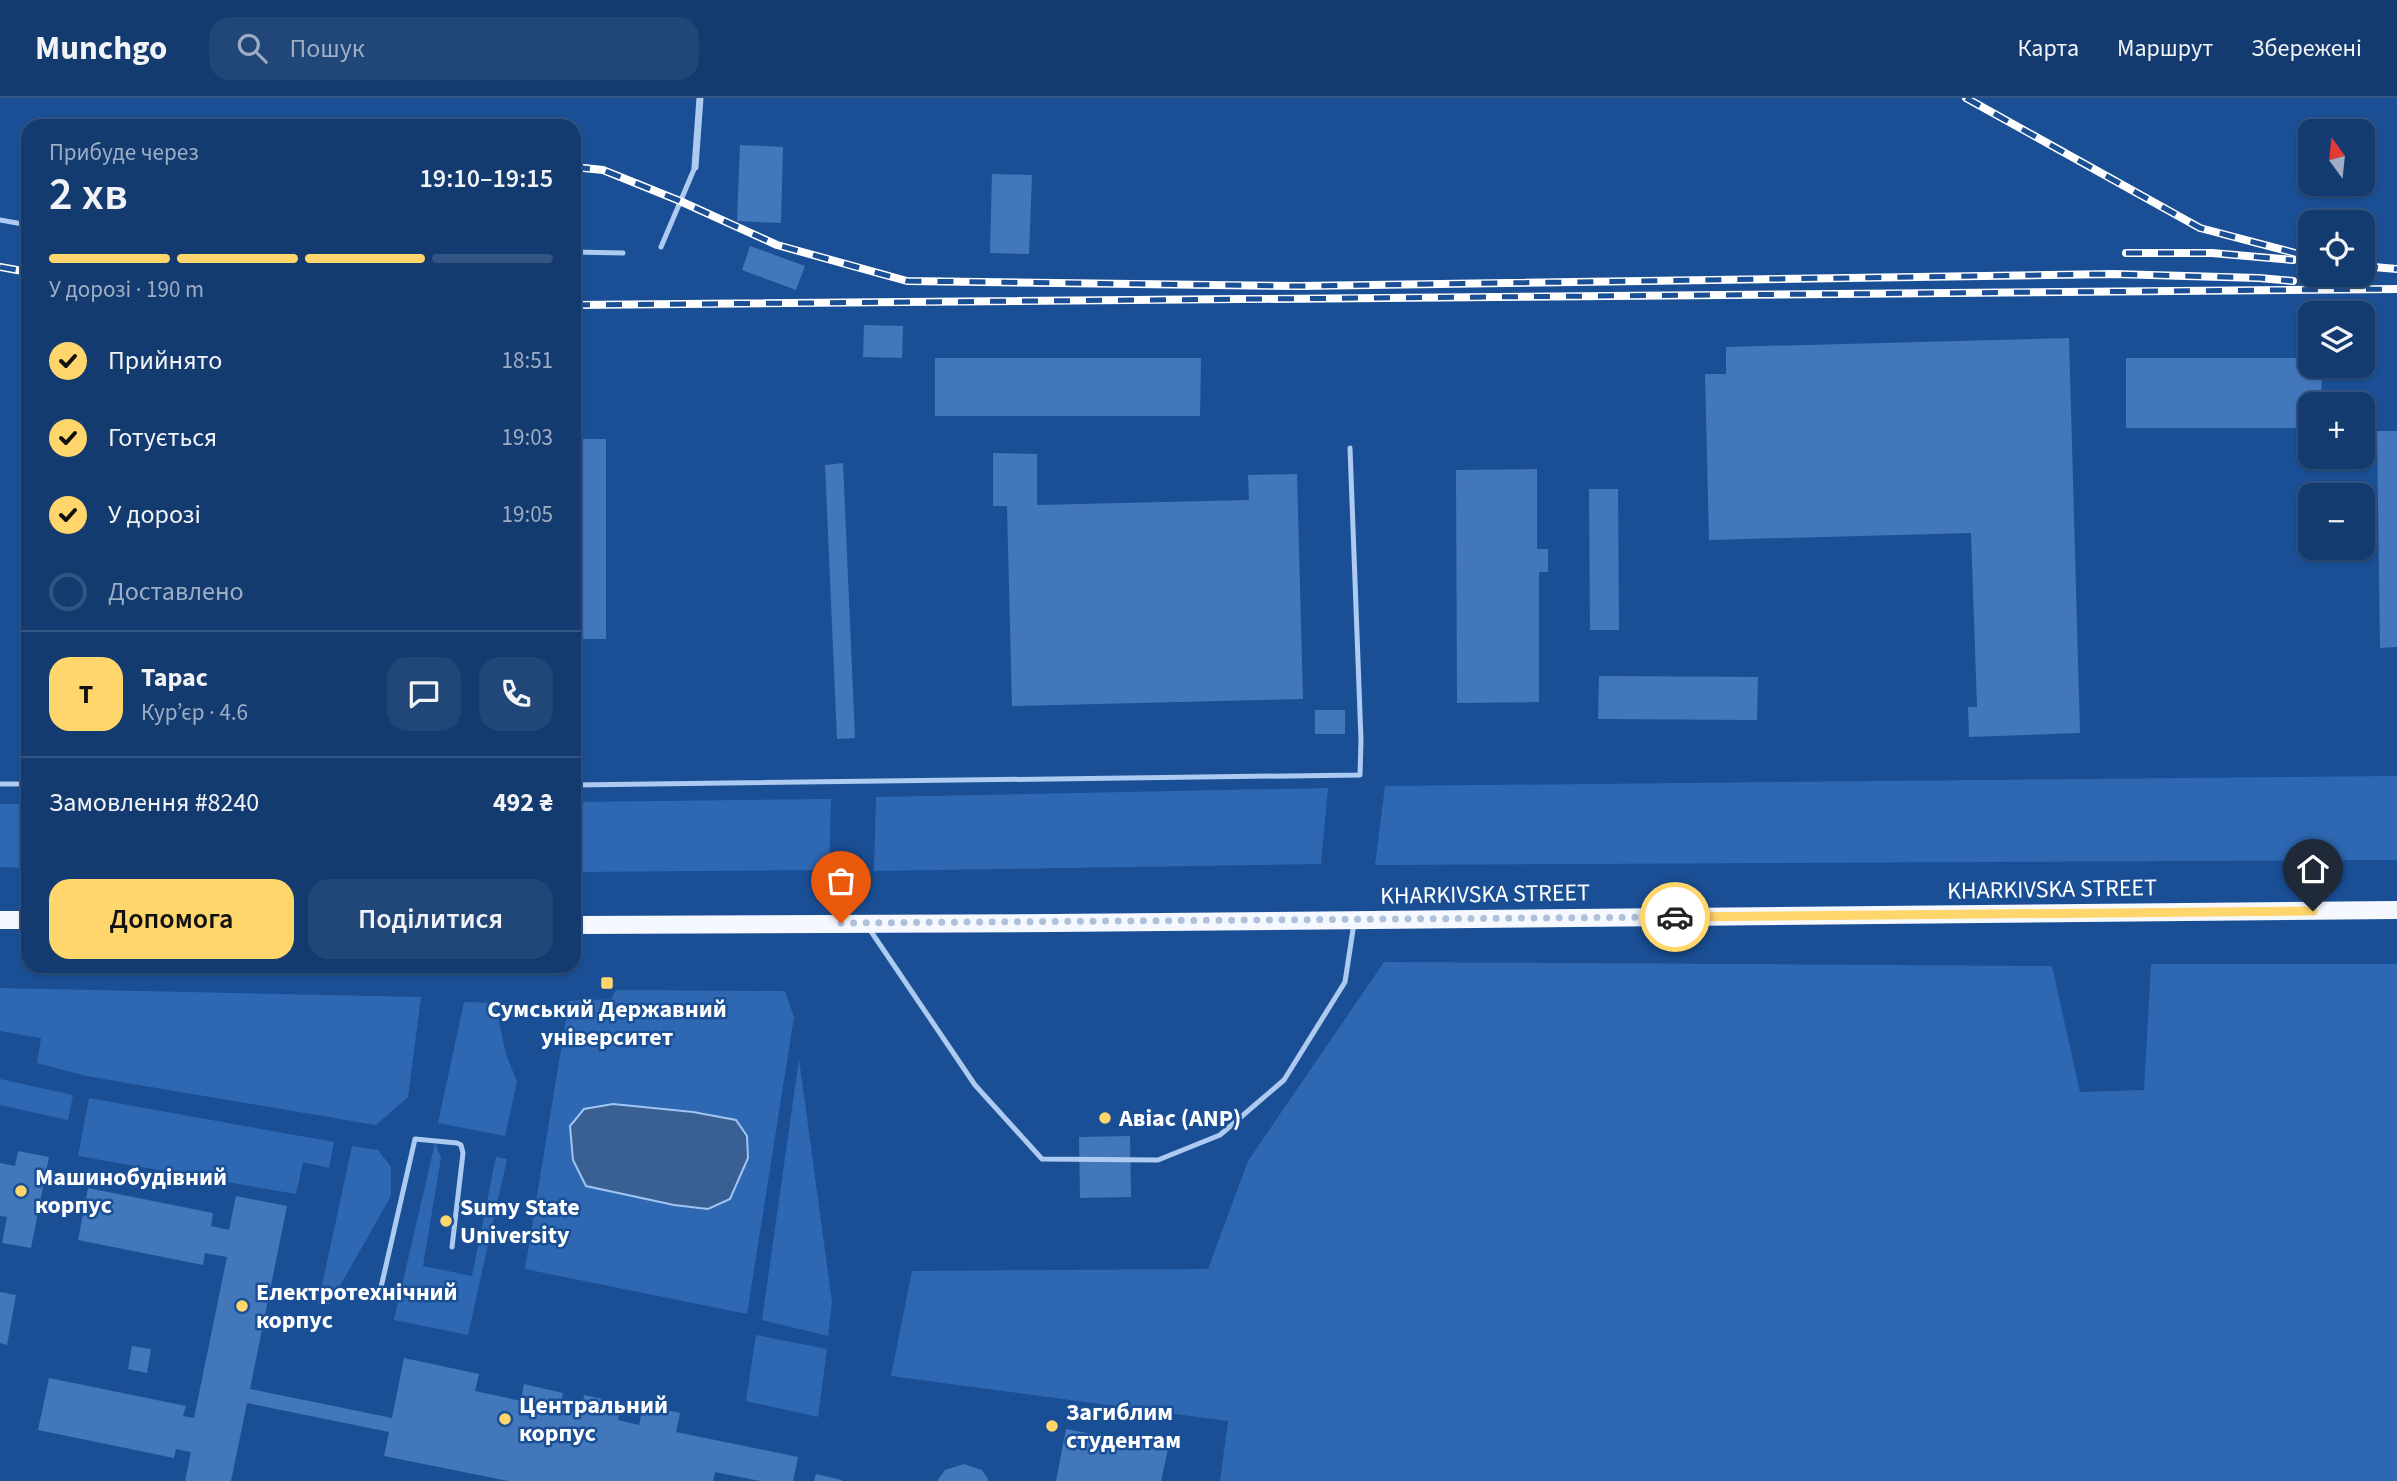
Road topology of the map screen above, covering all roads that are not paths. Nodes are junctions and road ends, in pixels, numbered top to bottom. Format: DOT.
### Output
graph roads {
  1 [pos="701,98"];
  2 [pos="695,167"];
  3 [pos="0,220"];
  4 [pos="21,224"];
  5 [pos="662,247"];
  6 [pos="581,252"];
  7 [pos="623,253"];
  8 [pos="1350,448"];
  9 [pos="0,784"];
  10 [pos="21,784"];
  11 [pos="581,785"];
  12 [pos="2397,910"];
  13 [pos="0,920"];
  14 [pos="21,920"];
  15 [pos="1354,920"];
  16 [pos="866,923"];
  17 [pos="581,925"];
  18 [pos="452,1247"];
  19 [pos="379,1296"];
  1 -- 2 [label="street"];
  2 -- 5 [label="lane"];
  3 -- 4 [label="lane"];
  6 -- 7 [label="lane"];
  8 -- 11 [label="lane"];
  9 -- 10 [label="lane"];
  12 -- 15 [label="main road, KHARKIVSKA STREET"];
  13 -- 14 [label="main road"];
  15 -- 16 [label="main road, KHARKIVSKA STREET"];
  15 -- 16 [label="lane"];
  16 -- 17 [label="main road, KHARKIVSKA STREET"];
  18 -- 19 [label="lane"];
}
